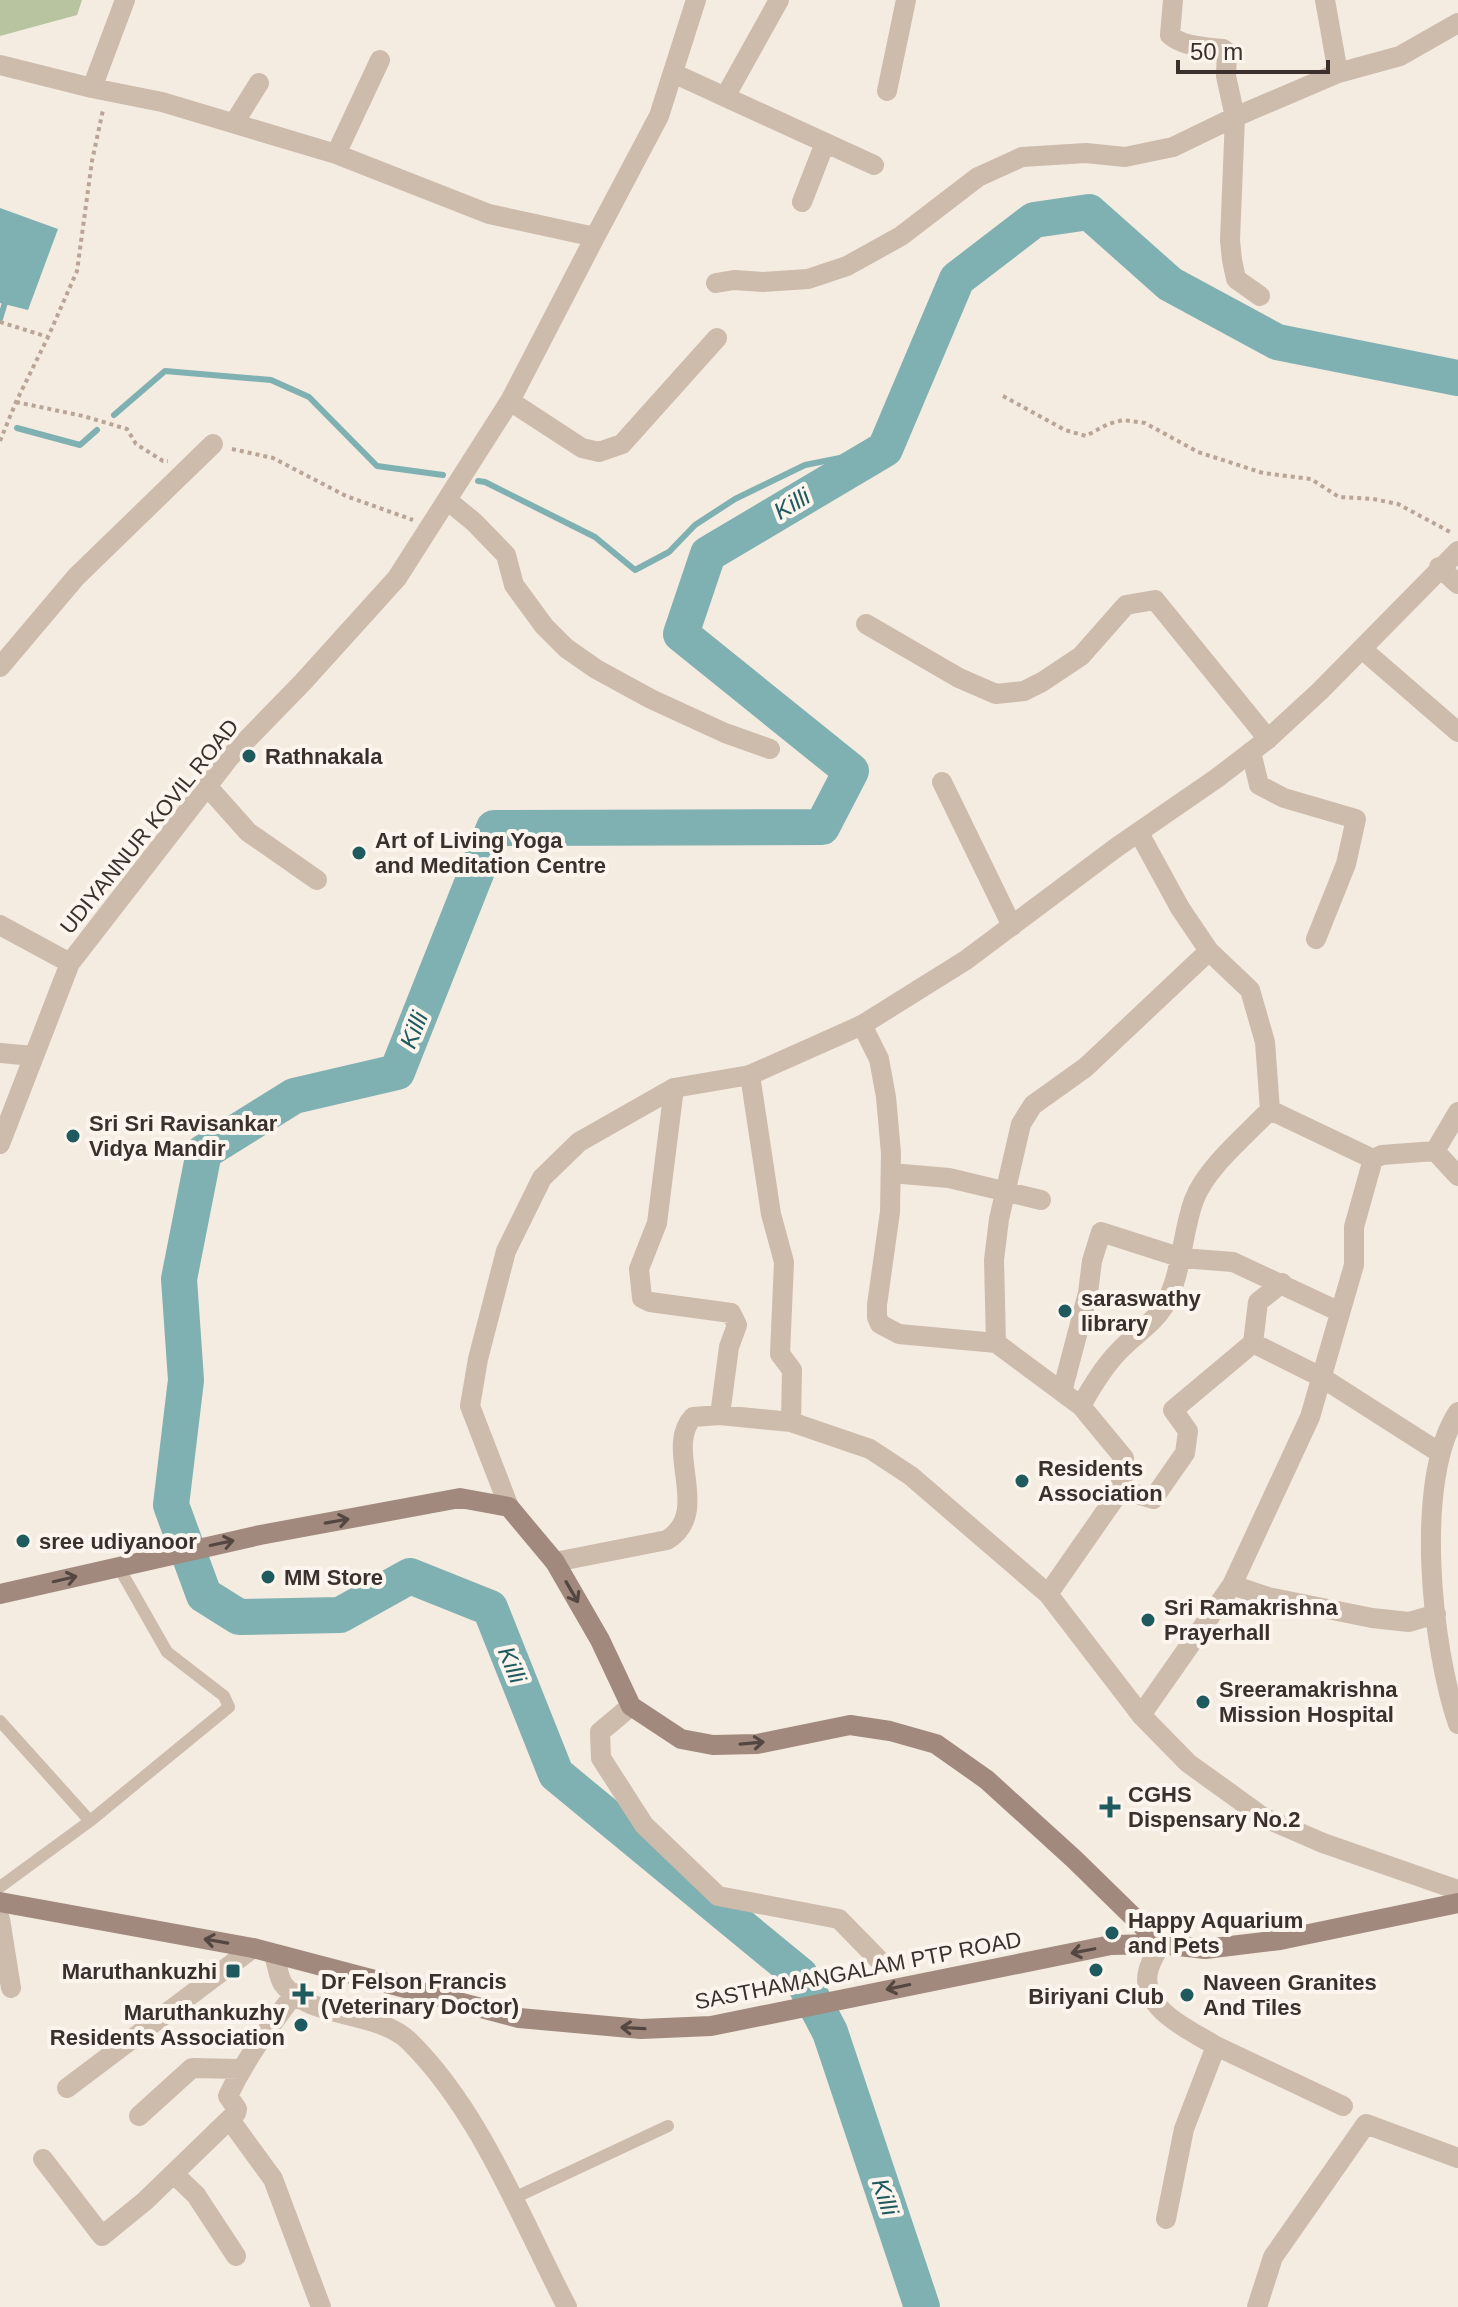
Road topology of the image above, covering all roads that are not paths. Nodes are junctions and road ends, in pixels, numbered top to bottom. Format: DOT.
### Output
graph roads {
  1 [pos="125,0"];
  2 [pos="696,0"];
  3 [pos="779,0"];
  4 [pos="906,0"];
  5 [pos="1173,0"];
  6 [pos="1325,0"];
  7 [pos="1458,23"];
  8 [pos="380,60"];
  9 [pos="0,65"];
  10 [pos="673,73"];
  11 [pos="1338,73"];
  12 [pos="259,83"];
  13 [pos="100,90"];
  14 [pos="887,91"];
  15 [pos="725,97"];
  16 [pos="1235,117"];
  17 [pos="234,123"];
  18 [pos="825,143"];
  19 [pos="336,154"];
  20 [pos="874,165"];
  21 [pos="802,202"];
  22 [pos="595,237"];
  23 [pos="716,283"];
  24 [pos="1260,296"];
  25 [pos="717,338"];
  26 [pos="510,401"];
  27 [pos="213,444"];
  28 [pos="447,500"];
  29 [pos="1458,551"];
  30 [pos="1439,567"];
  31 [pos="1458,584"];
  32 [pos="866,624"];
  33 [pos="1362,649"];
  34 [pos="0,667"];
  35 [pos="1458,732"];
  36 [pos="1268,739"];
  37 [pos="770,749"];
  38 [pos="1251,752"];
  39 [pos="942,782"];
  40 [pos="207,786"];
  41 [pos="1139,833"];
  42 [pos="317,880"];
  43 [pos="0,925"];
  44 [pos="1012,926"];
  45 [pos="1316,939"];
  46 [pos="1209,951"];
  47 [pos="70,963"];
  48 [pos="862,1025"];
  49 [pos="0,1053"];
  50 [pos="34,1056"];
  51 [pos="750,1075"];
  52 [pos="674,1088"];
  53 [pos="1270,1110"];
  54 [pos="1458,1112"];
  55 [pos="0,1144"];
  56 [pos="1435,1151"];
  57 [pos="1373,1159"];
  58 [pos="891,1173"];
  59 [pos="1458,1176"];
  60 [pos="1005,1193"];
  61 [pos="1041,1200"];
  62 [pos="1182,1258"];
  63 [pos="1282,1283"];
  64 [pos="1340,1312"];
  65 [pos="996,1343"];
  66 [pos="1253,1343"];
  67 [pos="1321,1377"];
  68 [pos="1062,1392"];
  69 [pos="1081,1406"];
  70 [pos="1458,1412"];
  71 [pos="720,1415"];
  72 [pos="791,1422"];
  73 [pos="1440,1453"];
  74 [pos="1119,1489"];
  75 [pos="509,1507"];
  76 [pos="555,1562"];
  77 [pos="124,1565"];
  78 [pos="1232,1585"];
  79 [pos="0,1594"];
  80 [pos="1048,1594"];
  81 [pos="1436,1614"];
  82 [pos="631,1706"];
  83 [pos="1141,1715"];
  84 [pos="0,1721"];
  85 [pos="1458,1724"];
  86 [pos="90,1821"];
  87 [pos="0,1887"];
  88 [pos="1458,1890"];
  89 [pos="0,1902"];
  90 [pos="1458,1903"];
  91 [pos="0,1919"];
  92 [pos="1161,1944"];
  93 [pos="253,1948"];
  94 [pos="274,1955"];
  95 [pos="880,1961"];
  96 [pos="11,1988"];
  97 [pos="295,1993"];
  98 [pos="1216,2046"];
  99 [pos="241,2069"];
  100 [pos="67,2088"];
  101 [pos="1343,2106"];
  102 [pos="139,2116"];
  103 [pos="230,2120"];
  104 [pos="668,2126"];
  105 [pos="1458,2158"];
  106 [pos="43,2159"];
  107 [pos="174,2174"];
  108 [pos="514,2198"];
  109 [pos="1166,2219"];
  110 [pos="236,2256"];
  111 [pos="321,2307"];
  112 [pos="567,2307"];
  113 [pos="1257,2307"];
  1 -- 13 [label="street"];
  2 -- 10 [label="street, UDIYANNUR KOVIL ROAD"];
  3 -- 15 [label="street"];
  4 -- 14 [label="street"];
  5 -- 16 [label="street"];
  6 -- 11 [label="street"];
  7 -- 11 [label="street"];
  8 -- 19 [label="street"];
  9 -- 13 [label="street"];
  10 -- 15 [label="street"];
  10 -- 22 [label="street, UDIYANNUR KOVIL ROAD"];
  11 -- 16 [label="street"];
  12 -- 17 [label="street"];
  13 -- 17 [label="street"];
  15 -- 18 [label="street"];
  16 -- 23 [label="street"];
  16 -- 24 [label="street"];
  17 -- 19 [label="street"];
  18 -- 20 [label="street"];
  18 -- 21 [label="street"];
  19 -- 22 [label="street"];
  22 -- 26 [label="street, UDIYANNUR KOVIL ROAD"];
  25 -- 26 [label="street"];
  26 -- 28 [label="street, UDIYANNUR KOVIL ROAD"];
  27 -- 34 [label="street"];
  28 -- 37 [label="street"];
  28 -- 40 [label="street, UDIYANNUR KOVIL ROAD"];
  29 -- 30 [label="street"];
  30 -- 31 [label="street"];
  30 -- 33 [label="street"];
  32 -- 36 [label="street"];
  33 -- 35 [label="street"];
  33 -- 36 [label="street"];
  36 -- 38 [label="street"];
  38 -- 41 [label="street"];
  38 -- 45 [label="street"];
  39 -- 44 [label="street"];
  40 -- 42 [label="street"];
  40 -- 47 [label="street, UDIYANNUR KOVIL ROAD"];
  41 -- 44 [label="street"];
  41 -- 46 [label="street"];
  43 -- 47 [label="street"];
  44 -- 48 [label="street"];
  46 -- 53 [label="street"];
  46 -- 60 [label="street"];
  47 -- 50 [label="street, UDIYANNUR KOVIL ROAD"];
  48 -- 51 [label="street"];
  48 -- 58 [label="street"];
  49 -- 50 [label="street"];
  50 -- 55 [label="street, UDIYANNUR KOVIL ROAD"];
  51 -- 52 [label="street"];
  51 -- 72 [label="street"];
  52 -- 71 [label="street"];
  52 -- 75 [label="street"];
  53 -- 57 [label="street"];
  53 -- 62 [label="street"];
  54 -- 56 [label="street"];
  56 -- 57 [label="street"];
  56 -- 59 [label="street"];
  57 -- 64 [label="street"];
  58 -- 60 [label="street"];
  58 -- 65 [label="street"];
  60 -- 61 [label="street"];
  60 -- 65 [label="street"];
  62 -- 63 [label="street"];
  62 -- 68 [label="street"];
  62 -- 69 [label="street"];
  63 -- 64 [label="street"];
  63 -- 66 [label="street"];
  64 -- 67 [label="street"];
  65 -- 68 [label="street"];
  66 -- 67 [label="street"];
  66 -- 74 [label="street"];
  67 -- 73 [label="street"];
  67 -- 78 [label="street"];
  68 -- 69 [label="street"];
  69 -- 74 [label="street"];
  70 -- 73 [label="street"];
  71 -- 72 [label="street"];
  71 -- 76 [label="street"];
  72 -- 80 [label="street"];
  73 -- 81 [label="street"];
  74 -- 80 [label="street"];
  75 -- 76 [label="main road"];
  77 -- 75 [label="main road, one-way"];
  76 -- 82 [label="main road, one-way"];
  79 -- 77 [label="main road, one-way"];
  77 -- 86 [label="lane"];
  78 -- 81 [label="street"];
  78 -- 83 [label="street"];
  80 -- 83 [label="street"];
  81 -- 85 [label="street"];
  82 -- 92 [label="main road, one-way"];
  82 -- 95 [label="street"];
  83 -- 88 [label="street"];
  84 -- 86 [label="lane"];
  86 -- 87 [label="lane"];
  93 -- 89 [label="main road, SASTHAMANGALAM PTP ROAD, one-way"];
  90 -- 92 [label="main road, SASTHAMANGALAM PTP ROAD"];
  91 -- 96 [label="street"];
  92 -- 94 [label="main road, SASTHAMANGALAM PTP ROAD, one-way"];
  92 -- 98 [label="street"];
  93 -- 94 [label="main road, SASTHAMANGALAM PTP ROAD"];
  93 -- 100 [label="street"];
  94 -- 97 [label="street"];
  97 -- 99 [label="street"];
  97 -- 108 [label="street"];
  98 -- 101 [label="street"];
  98 -- 109 [label="street"];
  99 -- 102 [label="street"];
  99 -- 103 [label="street"];
  103 -- 107 [label="street"];
  103 -- 111 [label="street"];
  104 -- 108 [label="lane"];
  105 -- 113 [label="street"];
  106 -- 107 [label="street"];
  107 -- 110 [label="street"];
  108 -- 112 [label="street"];
}
